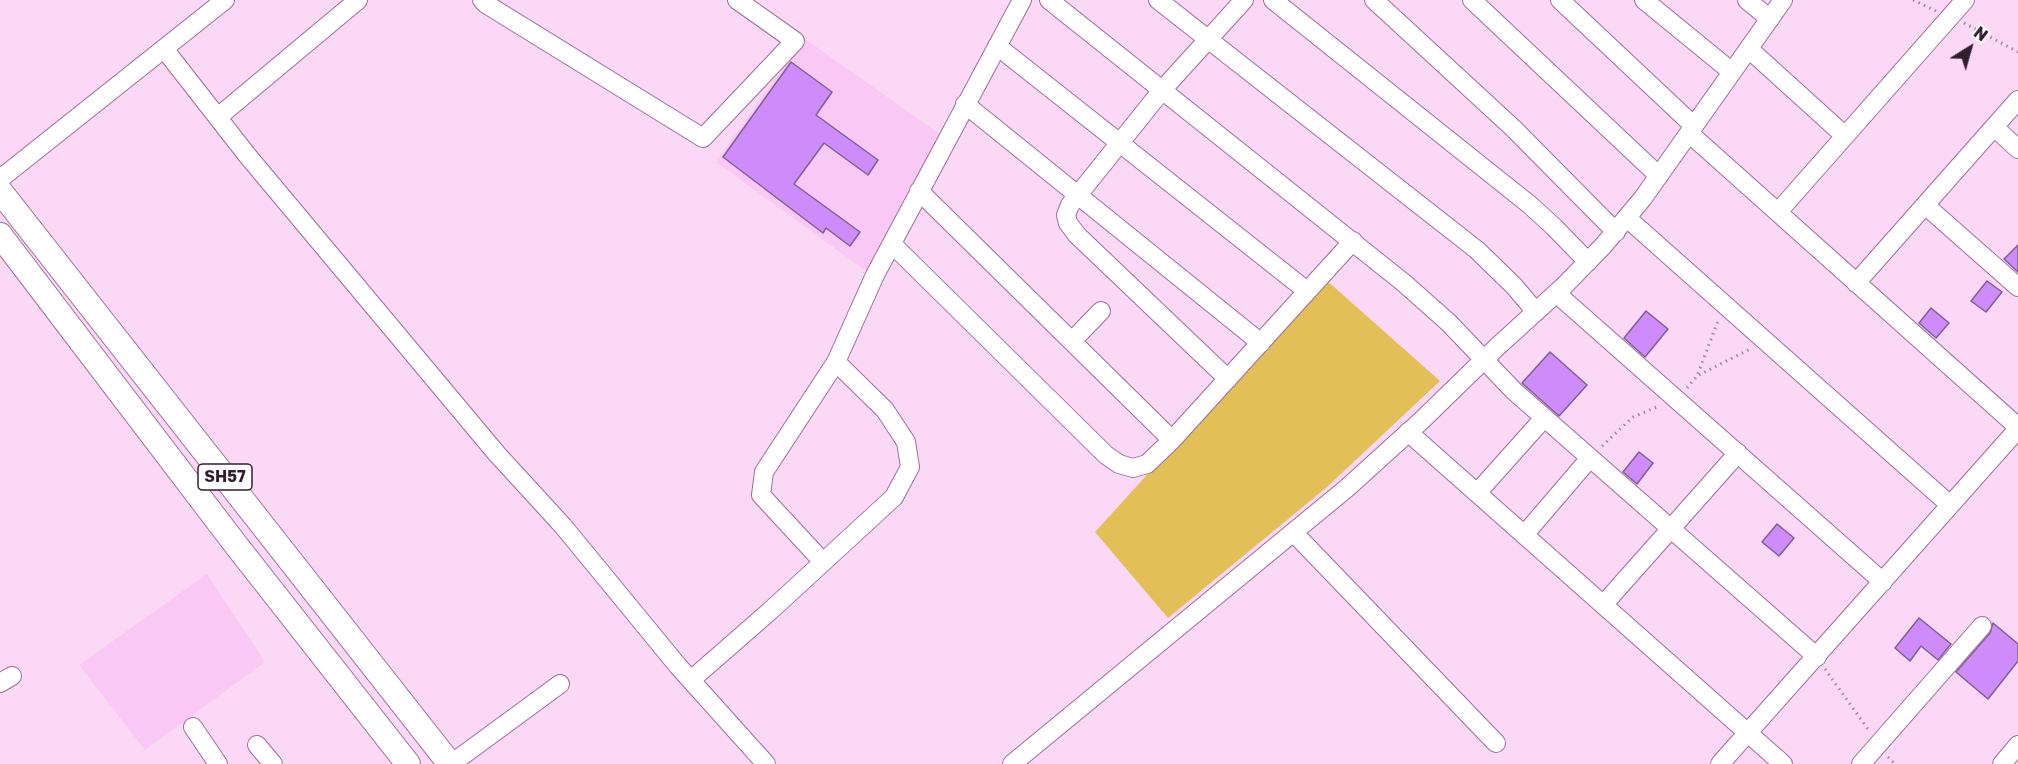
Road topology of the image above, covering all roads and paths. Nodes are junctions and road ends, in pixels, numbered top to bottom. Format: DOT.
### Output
graph roads {
  1 [pos="225,0"];
  2 [pos="358,0"];
  3 [pos="482,0"];
  4 [pos="737,0"];
  5 [pos="1022,0"];
  6 [pos="1049,0"];
  7 [pos="1158,0"];
  8 [pos="1244,0"];
  9 [pos="1374,0"];
  10 [pos="1472,0"];
  11 [pos="1560,0"];
  12 [pos="1644,0"];
  13 [pos="1748,0"];
  14 [pos="1783,0"];
  15 [pos="1965,0"];
  16 [pos="1284,3"];
  17 [pos="1770,19"];
  18 [pos="1208,39"];
  19 [pos="997,46"];
  20 [pos="1749,49"];
  21 [pos="165,50"];
  22 [pos="1732,72"];
  23 [pos="1163,89"];
  24 [pos="2018,100"];
  25 [pos="965,104"];
  26 [pos="218,117"];
  27 [pos="1994,127"];
  28 [pos="1692,130"];
  29 [pos="1845,136"];
  30 [pos="1120,143"];
  31 [pos="2018,149"];
  32 [pos="1659,176"];
  33 [pos="0,179"];
  34 [pos="0,191"];
  35 [pos="920,191"];
  36 [pos="1078,195"];
  37 [pos="1925,205"];
  38 [pos="1778,212"];
  39 [pos="1622,225"];
  40 [pos="0,235"];
  41 [pos="1353,241"];
  42 [pos="892,244"];
  43 [pos="1588,262"];
  44 [pos="1856,282"];
  45 [pos="2018,287"];
  46 [pos="1308,291"];
  47 [pos="1556,293"];
  48 [pos="1101,311"];
  49 [pos="1536,312"];
  50 [pos="1072,341"];
  51 [pos="1765,341"];
  52 [pos="1261,343"];
  53 [pos="1484,359"];
  54 [pos="836,362"];
  55 [pos="1697,376"];
  56 [pos="1228,379"];
  57 [pos="1544,418"];
  58 [pos="2018,428"];
  59 [pos="1408,432"];
  60 [pos="1172,441"];
  61 [pos="1738,453"];
  62 [pos="1590,458"];
  63 [pos="1477,494"];
  64 [pos="1950,505"];
  65 [pos="1671,529"];
  66 [pos="1294,533"];
  67 [pos="1524,535"];
  68 [pos="822,562"];
  69 [pos="1883,582"];
  70 [pos="1603,605"];
  71 [pos="1982,626"];
  72 [pos="1816,657"];
  73 [pos="691,680"];
  74 [pos="560,684"];
  75 [pos="193,727"];
  76 [pos="1748,733"];
  77 [pos="1496,743"];
  78 [pos="1878,744"];
  79 [pos="257,745"];
  80 [pos="2018,745"];
  81 [pos="218,764"];
  82 [pos="273,764"];
  83 [pos="408,764"];
  84 [pos="450,764"];
  85 [pos="766,764"];
  86 [pos="1012,764"];
  87 [pos="1720,764"];
  88 [pos="1782,764"];
  89 [pos="1861,764"];
  90 [pos="1895,764"];
  91 [pos="2002,764"];
  1 -- 21 [label="street"];
  2 -- 26 [label="street"];
  3 -- 4 [label="street"];
  5 -- 19 [label="street"];
  6 -- 23 [label="street"];
  7 -- 18 [label="street"];
  8 -- 18 [label="street"];
  9 -- 39 [label="street"];
  10 -- 32 [label="street"];
  11 -- 28 [label="street"];
  12 -- 22 [label="street"];
  13 -- 17 [label="street"];
  14 -- 17 [label="street"];
  15 -- 29 [label="street"];
  16 -- 43 [label="street"];
  17 -- 20 [label="street"];
  18 -- 23 [label="street"];
  18 -- 49 [label="street"];
  19 -- 25 [label="street"];
  19 -- 30 [label="street"];
  20 -- 22 [label="street"];
  20 -- 29 [label="street"];
  21 -- 26 [label="street"];
  21 -- 33 [label="street"];
  22 -- 28 [label="street"];
  23 -- 30 [label="street"];
  23 -- 41 [label="street"];
  24 -- 27 [label="street"];
  25 -- 35 [label="street"];
  25 -- 36 [label="street"];
  26 -- 73 [label="street"];
  27 -- 31 [label="street"];
  27 -- 37 [label="street"];
  28 -- 32 [label="street"];
  28 -- 38 [label="street"];
  29 -- 38 [label="street"];
  30 -- 36 [label="street"];
  30 -- 46 [label="street"];
  32 -- 39 [label="street"];
  34 -- 84 [label="main road, SH57"];
  35 -- 42 [label="street"];
  35 -- 50 [label="street"];
  36 -- 52 [label="street"];
  36 -- 56 [label="street"];
  37 -- 44 [label="street"];
  37 -- 45 [label="street"];
  38 -- 44 [label="street"];
  39 -- 43 [label="street"];
  39 -- 51 [label="street"];
  40 -- 83 [label="main road, SH57"];
  41 -- 46 [label="street"];
  41 -- 53 [label="street"];
  42 -- 54 [label="street"];
  42 -- 60 [label="street"];
  43 -- 47 [label="street"];
  44 -- 58 [label="street"];
  46 -- 52 [label="street"];
  47 -- 49 [label="street"];
  47 -- 61 [label="street"];
  48 -- 50 [label="street"];
  49 -- 53 [label="street"];
  50 -- 60 [label="street"];
  51 -- 55 [label="path"];
  51 -- 64 [label="street"];
  52 -- 56 [label="street"];
  53 -- 57 [label="street"];
  53 -- 59 [label="street"];
  54 -- 68 [label="street"];
  54 -- 68 [label="street"];
  56 -- 60 [label="street"];
  57 -- 62 [label="street"];
  57 -- 63 [label="street"];
  58 -- 64 [label="street"];
  59 -- 63 [label="street"];
  59 -- 66 [label="street"];
  61 -- 65 [label="street"];
  61 -- 69 [label="street"];
  62 -- 65 [label="street"];
  62 -- 67 [label="street"];
  63 -- 67 [label="street"];
  64 -- 69 [label="street"];
  65 -- 70 [label="street"];
  65 -- 72 [label="street"];
  66 -- 77 [label="street"];
  66 -- 86 [label="street"];
  67 -- 70 [label="street"];
  68 -- 73 [label="street"];
  69 -- 72 [label="street"];
  70 -- 76 [label="street"];
  71 -- 78 [label="street"];
  72 -- 76 [label="street"];
  72 -- 78 [label="path"];
  73 -- 85 [label="street"];
  74 -- 84 [label="street"];
  75 -- 81 [label="street"];
  76 -- 87 [label="street"];
  76 -- 88 [label="street"];
  78 -- 89 [label="street"];
  78 -- 90 [label="path"];
  79 -- 82 [label="street"];
  80 -- 91 [label="street"];
}
